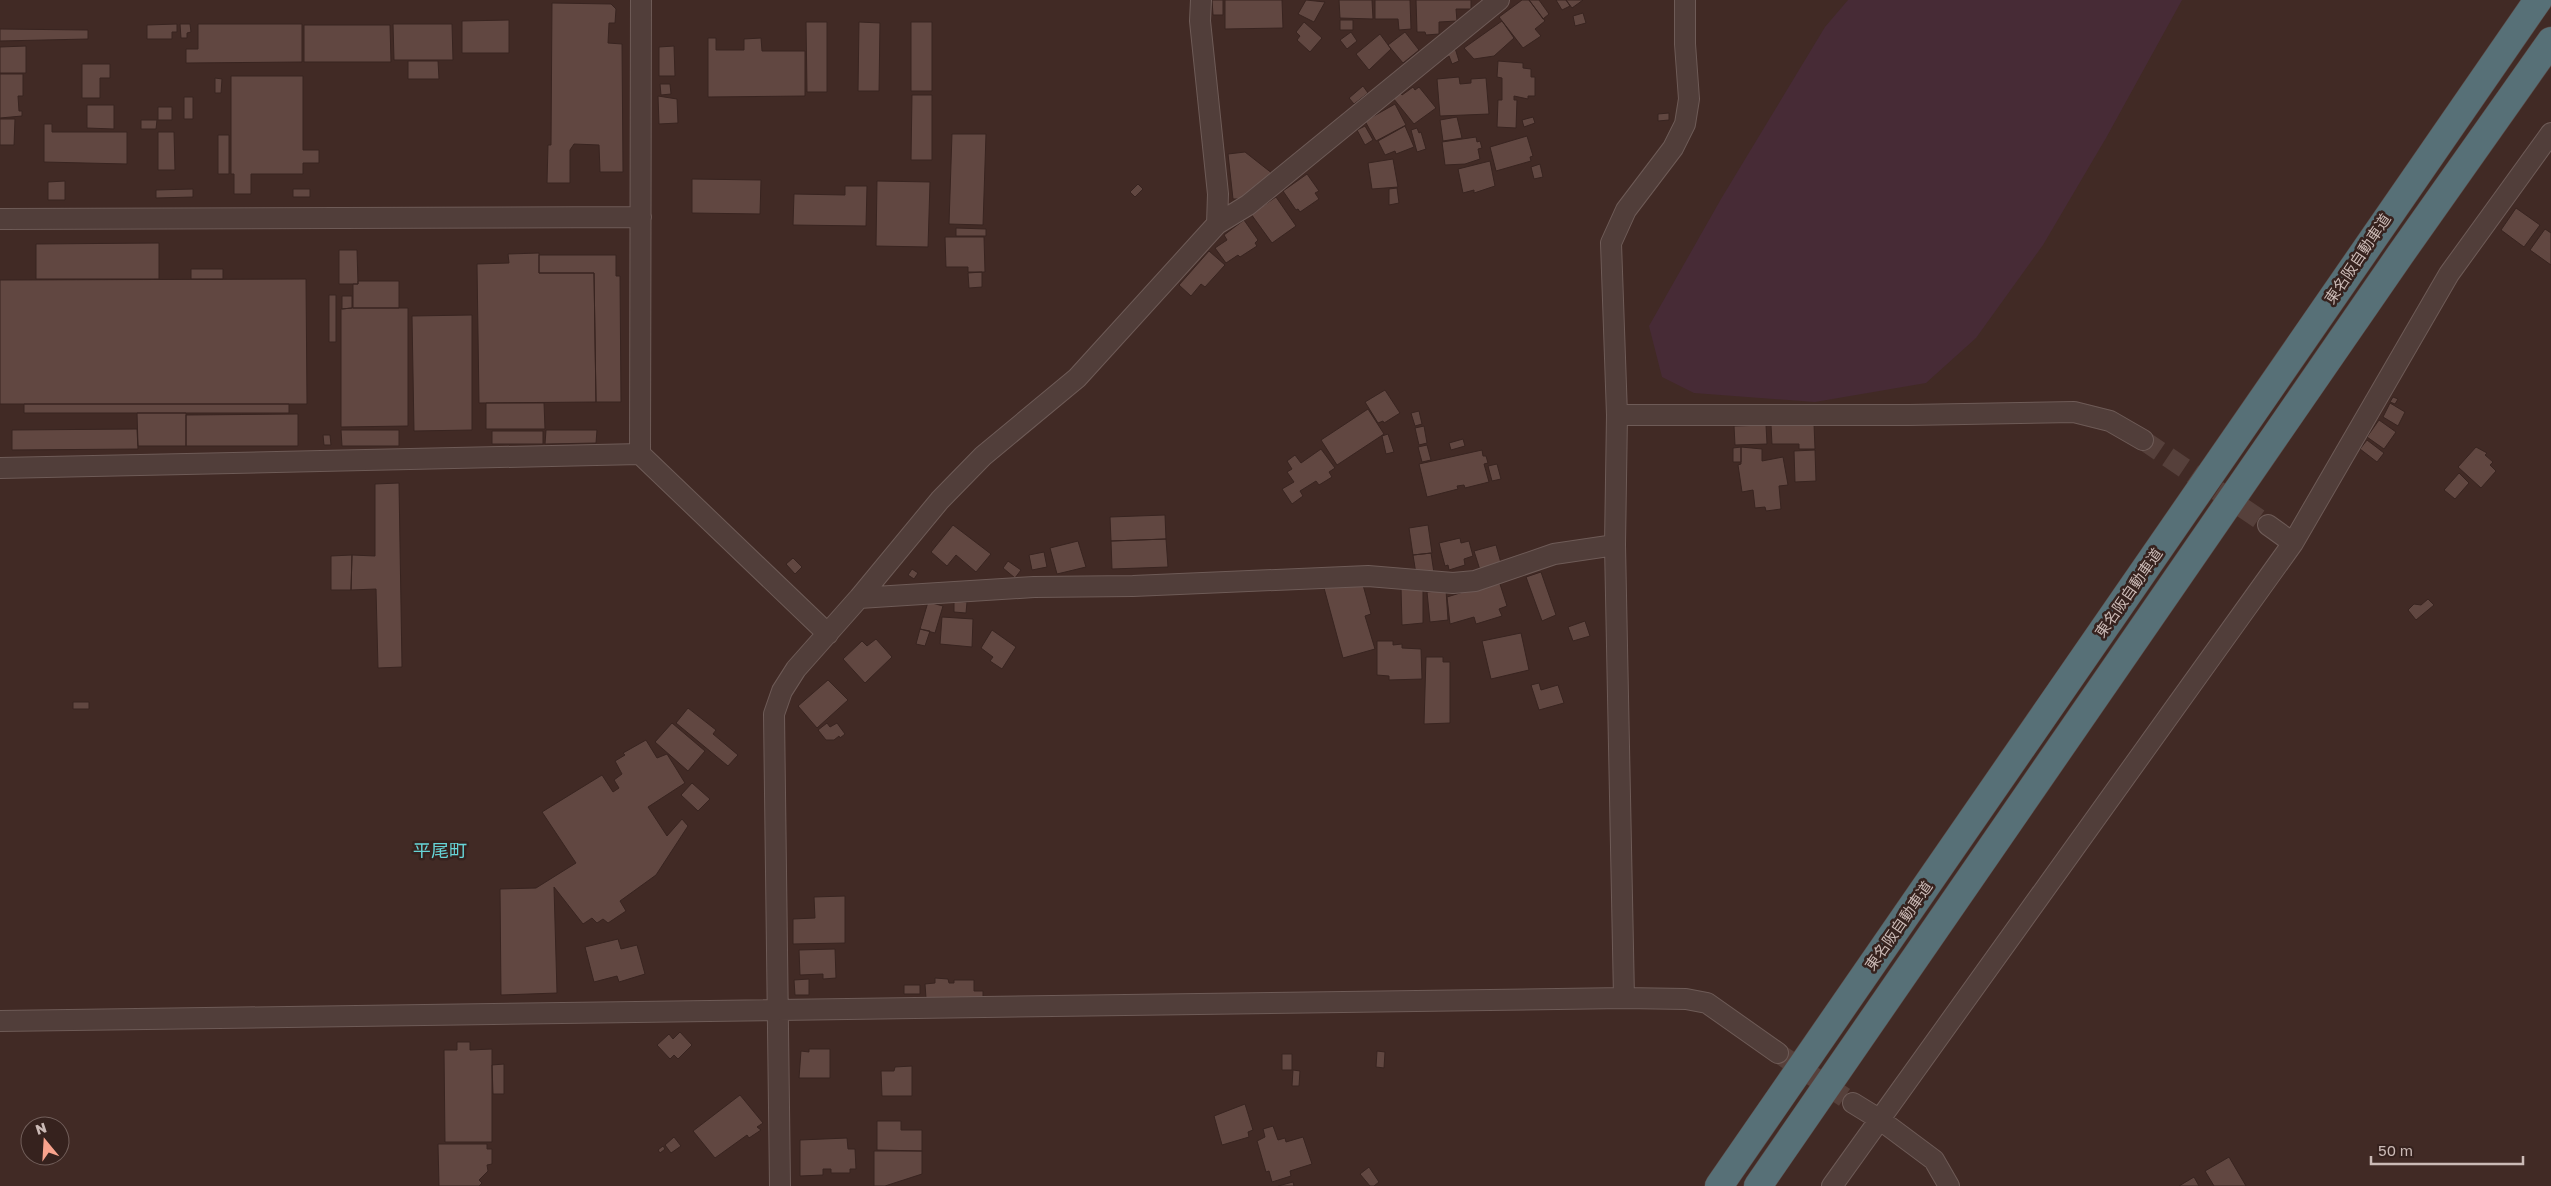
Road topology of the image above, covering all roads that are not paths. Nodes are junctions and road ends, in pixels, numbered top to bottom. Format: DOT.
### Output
graph roads {
  1 [pos="641,0"];
  2 [pos="1201,0"];
  3 [pos="1499,0"];
  4 [pos="1685,0"];
  5 [pos="2538,0"];
  6 [pos="2551,41"];
  7 [pos="2551,133"];
  8 [pos="641,217"];
  9 [pos="0,218"];
  10 [pos="1217,224"];
  11 [pos="1617,415"];
  12 [pos="2143,440"];
  13 [pos="640,454"];
  14 [pos="0,468"];
  15 [pos="2268,525"];
  16 [pos="2293,543"];
  17 [pos="1615,545"];
  18 [pos="859,598"];
  19 [pos="828,634"];
  20 [pos="1624,998"];
  21 [pos="776,1011"];
  22 [pos="0,1021"];
  23 [pos="1778,1053"];
  24 [pos="1853,1103"];
  25 [pos="1879,1119"];
  26 [pos="780,1186"];
  27 [pos="1719,1186"];
  28 [pos="1758,1186"];
  29 [pos="1832,1186"];
  30 [pos="1949,1186"];
  1 -- 8 [label="street"];
  2 -- 10 [label="street"];
  3 -- 10 [label="street"];
  4 -- 11 [label="street"];
  5 -- 27 [label="highway, 東名阪自動車道"];
  6 -- 28 [label="highway"];
  7 -- 16 [label="street"];
  8 -- 9 [label="street"];
  8 -- 13 [label="street"];
  10 -- 18 [label="street"];
  11 -- 12 [label="street"];
  11 -- 17 [label="street"];
  13 -- 14 [label="street"];
  13 -- 19 [label="street"];
  15 -- 16 [label="street"];
  16 -- 25 [label="street"];
  17 -- 18 [label="street"];
  17 -- 20 [label="street"];
  18 -- 19 [label="street"];
  19 -- 21 [label="street"];
  20 -- 21 [label="street"];
  20 -- 23 [label="street"];
  21 -- 22 [label="street"];
  21 -- 26 [label="street"];
  24 -- 25 [label="street"];
  25 -- 29 [label="street"];
  25 -- 30 [label="street"];
}
